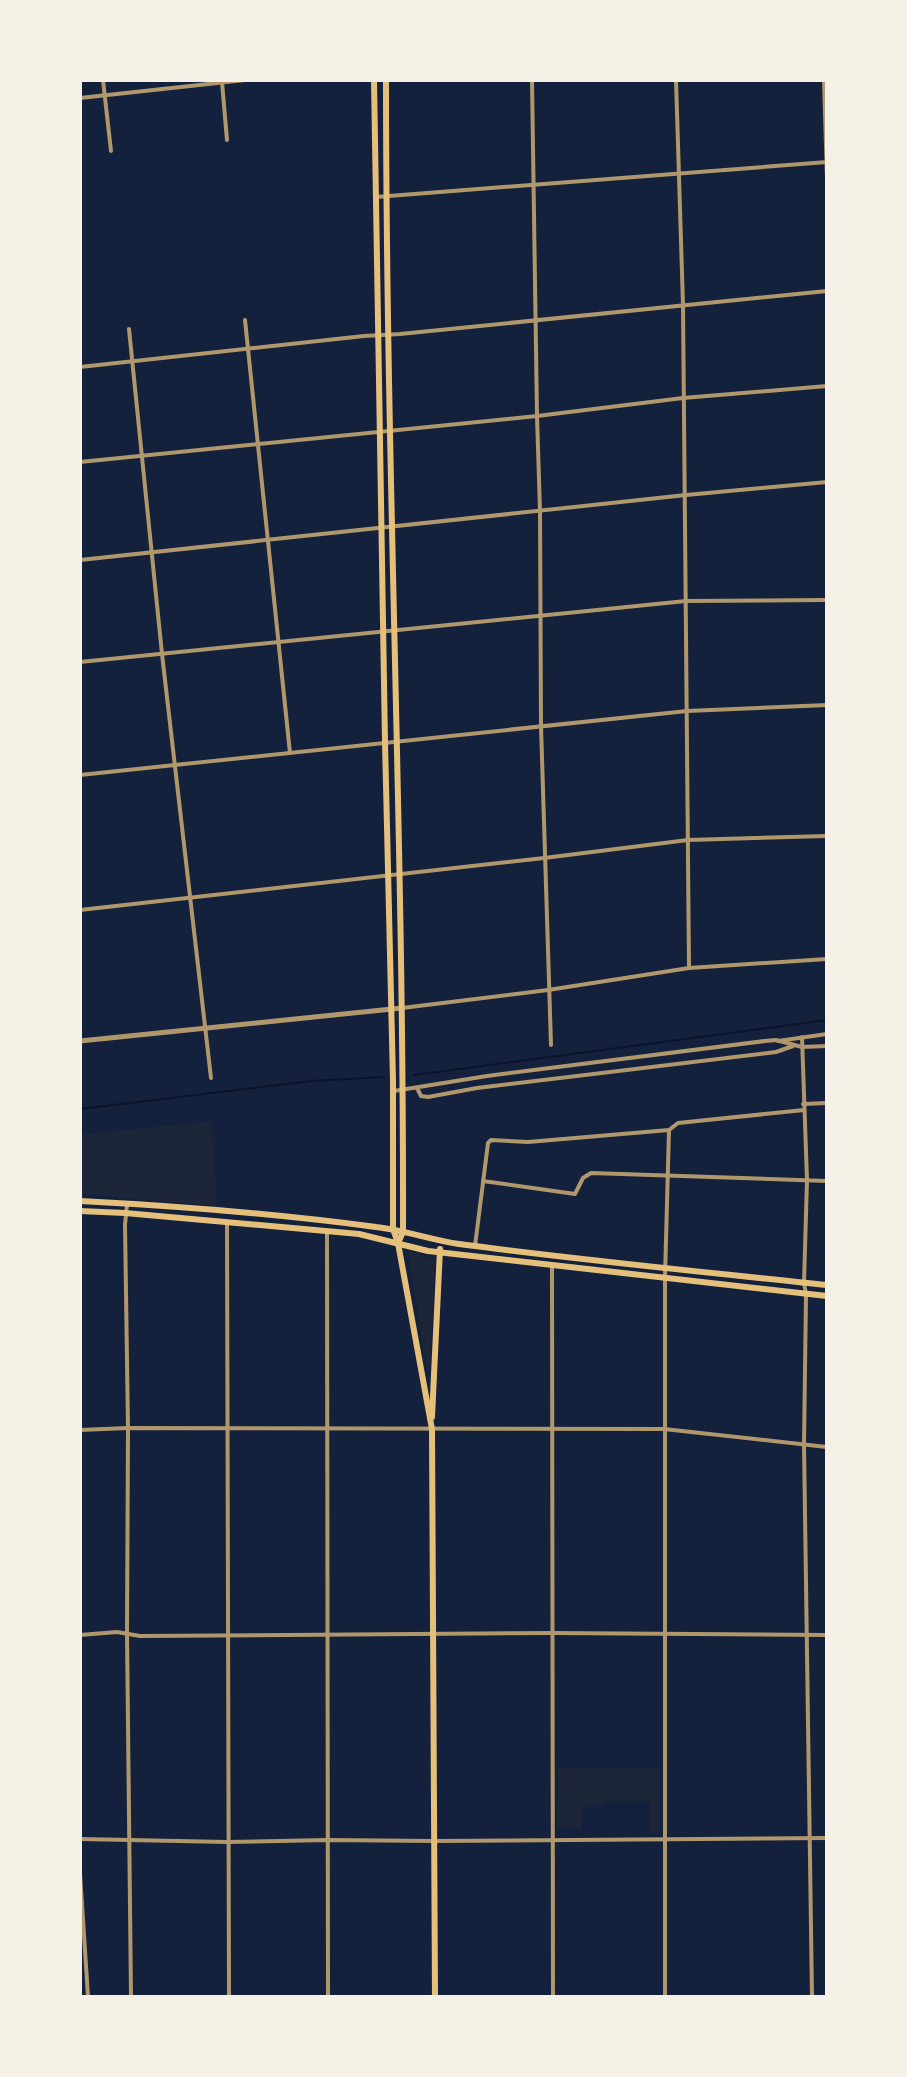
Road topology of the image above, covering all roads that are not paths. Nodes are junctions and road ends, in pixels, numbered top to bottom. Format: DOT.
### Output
graph roads {
  1 [pos="103,80"];
  2 [pos="245,80"];
  3 [pos="374,80"];
  4 [pos="386,80"];
  5 [pos="532,80"];
  6 [pos="676,80"];
  7 [pos="824,80"];
  8 [pos="222,81"];
  9 [pos="105,95"];
  10 [pos="80,98"];
  11 [pos="227,140"];
  12 [pos="111,151"];
  13 [pos="827,162"];
  14 [pos="678,173"];
  15 [pos="827,179"];
  16 [pos="533,185"];
  17 [pos="376,197"];
  18 [pos="386,197"];
  19 [pos="378,281"];
  20 [pos="387,281"];
  21 [pos="827,291"];
  22 [pos="683,305"];
  23 [pos="536,319"];
  24 [pos="245,320"];
  25 [pos="129,329"];
  26 [pos="383,335"];
  27 [pos="248,348"];
  28 [pos="134,360"];
  29 [pos="80,367"];
  30 [pos="827,386"];
  31 [pos="683,398"];
  32 [pos="537,416"];
  33 [pos="390,430"];
  34 [pos="381,432"];
  35 [pos="258,444"];
  36 [pos="143,455"];
  37 [pos="80,462"];
  38 [pos="827,482"];
  39 [pos="686,495"];
  40 [pos="540,511"];
  41 [pos="392,527"];
  42 [pos="383,528"];
  43 [pos="268,539"];
  44 [pos="153,552"];
  45 [pos="80,560"];
  46 [pos="827,600"];
  47 [pos="686,601"];
  48 [pos="540,616"];
  49 [pos="394,629"];
  50 [pos="384,631"];
  51 [pos="279,641"];
  52 [pos="162,654"];
  53 [pos="80,662"];
  54 [pos="827,705"];
  55 [pos="687,711"];
  56 [pos="541,726"];
  57 [pos="397,741"];
  58 [pos="385,742"];
  59 [pos="290,753"];
  60 [pos="176,764"];
  61 [pos="80,775"];
  62 [pos="827,836"];
  63 [pos="688,840"];
  64 [pos="544,858"];
  65 [pos="389,875"];
  66 [pos="399,875"];
  67 [pos="191,897"];
  68 [pos="80,910"];
  69 [pos="827,959"];
  70 [pos="689,968"];
  71 [pos="548,990"];
  72 [pos="392,1008"];
  73 [pos="402,1008"];
  74 [pos="205,1027"];
  75 [pos="827,1034"];
  76 [pos="802,1037"];
  77 [pos="80,1041"];
  78 [pos="778,1041"];
  79 [pos="551,1045"];
  80 [pos="793,1046"];
  81 [pos="827,1046"];
  82 [pos="802,1047"];
  83 [pos="577,1064"];
  84 [pos="577,1076"];
  85 [pos="482,1077"];
  86 [pos="211,1078"];
  87 [pos="489,1087"];
  88 [pos="417,1088"];
  89 [pos="403,1090"];
  90 [pos="393,1091"];
  91 [pos="827,1103"];
  92 [pos="804,1107"];
  93 [pos="669,1130"];
  94 [pos="666,1177"];
  95 [pos="807,1180"];
  96 [pos="483,1181"];
  97 [pos="827,1181"];
  98 [pos="80,1201"];
  99 [pos="127,1204"];
  100 [pos="80,1211"];
  101 [pos="125,1213"];
  102 [pos="227,1222"];
  103 [pos="393,1229"];
  104 [pos="327,1231"];
  105 [pos="403,1232"];
  106 [pos="441,1242"];
  107 [pos="398,1243"];
  108 [pos="475,1246"];
  109 [pos="438,1252"];
  110 [pos="552,1265"];
  111 [pos="665,1267"];
  112 [pos="665,1277"];
  113 [pos="804,1283"];
  114 [pos="827,1285"];
  115 [pos="806,1294"];
  116 [pos="827,1296"];
  117 [pos="128,1428"];
  118 [pos="228,1428"];
  119 [pos="551,1428"];
  120 [pos="326,1429"];
  121 [pos="432,1429"];
  122 [pos="665,1429"];
  123 [pos="80,1430"];
  124 [pos="804,1445"];
  125 [pos="827,1447"];
  126 [pos="127,1633"];
  127 [pos="552,1633"];
  128 [pos="664,1634"];
  129 [pos="80,1635"];
  130 [pos="227,1635"];
  131 [pos="328,1635"];
  132 [pos="433,1635"];
  133 [pos="807,1635"];
  134 [pos="827,1635"];
  135 [pos="810,1838"];
  136 [pos="827,1838"];
  137 [pos="80,1839"];
  138 [pos="328,1840"];
  139 [pos="666,1840"];
  140 [pos="130,1841"];
  141 [pos="434,1841"];
  142 [pos="553,1841"];
  143 [pos="227,1842"];
  144 [pos="80,1873"];
  145 [pos="88,1997"];
  146 [pos="131,1997"];
  147 [pos="229,1997"];
  148 [pos="328,1997"];
  149 [pos="435,1997"];
  150 [pos="553,1997"];
  151 [pos="665,1997"];
  152 [pos="812,1997"];
  1 -- 9 [label="street"];
  2 -- 8 [label="street"];
  3 -- 17 [label="main road"];
  4 -- 18 [label="main road"];
  5 -- 16 [label="street"];
  6 -- 14 [label="street"];
  7 -- 13 [label="street"];
  8 -- 9 [label="street"];
  8 -- 11 [label="street"];
  9 -- 10 [label="street"];
  9 -- 12 [label="street"];
  13 -- 14 [label="street"];
  13 -- 15 [label="street"];
  14 -- 16 [label="street"];
  14 -- 22 [label="street"];
  16 -- 18 [label="street"];
  16 -- 23 [label="street"];
  17 -- 18 [label="street"];
  17 -- 19 [label="main road"];
  18 -- 20 [label="main road"];
  19 -- 20 [label="main road"];
  19 -- 26 [label="main road"];
  20 -- 26 [label="main road"];
  21 -- 22 [label="street"];
  22 -- 23 [label="street"];
  22 -- 31 [label="street"];
  23 -- 26 [label="street"];
  23 -- 32 [label="street"];
  24 -- 27 [label="street"];
  25 -- 28 [label="street"];
  26 -- 27 [label="street"];
  26 -- 33 [label="main road"];
  26 -- 34 [label="main road"];
  27 -- 28 [label="street"];
  27 -- 35 [label="street"];
  28 -- 29 [label="street"];
  28 -- 36 [label="street"];
  30 -- 31 [label="street"];
  31 -- 32 [label="street"];
  31 -- 39 [label="street"];
  32 -- 33 [label="street"];
  32 -- 40 [label="street"];
  33 -- 34 [label="street"];
  33 -- 41 [label="main road"];
  34 -- 35 [label="street"];
  34 -- 42 [label="main road"];
  35 -- 36 [label="street"];
  35 -- 43 [label="street"];
  36 -- 37 [label="street"];
  36 -- 44 [label="street"];
  38 -- 39 [label="street"];
  39 -- 40 [label="street"];
  39 -- 47 [label="street"];
  40 -- 41 [label="street"];
  40 -- 48 [label="street"];
  41 -- 42 [label="street"];
  41 -- 49 [label="main road"];
  42 -- 43 [label="street"];
  42 -- 50 [label="main road"];
  43 -- 44 [label="street"];
  43 -- 51 [label="street"];
  44 -- 45 [label="street"];
  44 -- 52 [label="street"];
  46 -- 47 [label="street"];
  47 -- 48 [label="street"];
  47 -- 55 [label="street"];
  48 -- 49 [label="street"];
  48 -- 56 [label="street"];
  49 -- 50 [label="street"];
  49 -- 57 [label="main road"];
  50 -- 51 [label="street"];
  50 -- 58 [label="main road"];
  51 -- 52 [label="street"];
  51 -- 59 [label="street"];
  52 -- 53 [label="street"];
  52 -- 60 [label="street"];
  54 -- 55 [label="street"];
  55 -- 56 [label="street"];
  55 -- 63 [label="street"];
  56 -- 57 [label="street"];
  56 -- 64 [label="street"];
  57 -- 58 [label="street"];
  57 -- 66 [label="main road"];
  58 -- 59 [label="street"];
  58 -- 65 [label="main road"];
  59 -- 60 [label="street"];
  60 -- 61 [label="street"];
  60 -- 67 [label="street"];
  62 -- 63 [label="street"];
  63 -- 64 [label="street"];
  63 -- 70 [label="street"];
  64 -- 66 [label="street"];
  64 -- 71 [label="street"];
  65 -- 66 [label="street"];
  65 -- 67 [label="street"];
  65 -- 72 [label="main road"];
  66 -- 73 [label="main road"];
  67 -- 68 [label="street"];
  67 -- 74 [label="street"];
  69 -- 70 [label="street"];
  70 -- 71 [label="street"];
  71 -- 73 [label="street"];
  71 -- 79 [label="street"];
  72 -- 73 [label="street"];
  72 -- 74 [label="street"];
  72 -- 90 [label="main road"];
  73 -- 89 [label="main road"];
  74 -- 77 [label="street"];
  74 -- 86 [label="street"];
  75 -- 76 [label="street"];
  76 -- 78 [label="street"];
  76 -- 82 [label="street"];
  78 -- 80 [label="street"];
  78 -- 83 [label="street"];
  80 -- 82 [label="street"];
  80 -- 84 [label="street"];
  81 -- 82 [label="street"];
  82 -- 92 [label="street"];
  83 -- 84 [label="street"];
  83 -- 85 [label="street"];
  84 -- 87 [label="street"];
  85 -- 87 [label="street"];
  85 -- 88 [label="street"];
  87 -- 88 [label="street"];
  88 -- 89 [label="street"];
  89 -- 90 [label="street"];
  89 -- 105 [label="main road"];
  90 -- 103 [label="main road"];
  91 -- 92 [label="street"];
  92 -- 93 [label="street"];
  92 -- 95 [label="street"];
  93 -- 94 [label="street"];
  93 -- 96 [label="street"];
  94 -- 95 [label="street"];
  94 -- 96 [label="street"];
  94 -- 111 [label="street"];
  95 -- 97 [label="street"];
  95 -- 113 [label="street"];
  96 -- 108 [label="street"];
  98 -- 99 [label="main road"];
  99 -- 101 [label="street"];
  99 -- 103 [label="main road"];
  100 -- 101 [label="main road"];
  101 -- 102 [label="main road"];
  101 -- 117 [label="street"];
  102 -- 104 [label="main road"];
  102 -- 118 [label="street"];
  103 -- 105 [label="main road"];
  103 -- 107 [label="main road"];
  104 -- 107 [label="main road"];
  104 -- 120 [label="street"];
  105 -- 106 [label="main road"];
  105 -- 107 [label="main road"];
  106 -- 108 [label="main road"];
  106 -- 109 [label="main road"];
  107 -- 109 [label="main road"];
  107 -- 121 [label="main road"];
  108 -- 111 [label="main road"];
  109 -- 110 [label="main road"];
  109 -- 121 [label="main road"];
  110 -- 112 [label="main road"];
  110 -- 119 [label="street"];
  111 -- 112 [label="street"];
  111 -- 113 [label="main road"];
  112 -- 115 [label="main road"];
  112 -- 122 [label="street"];
  113 -- 114 [label="main road"];
  113 -- 115 [label="street"];
  115 -- 116 [label="main road"];
  115 -- 124 [label="street"];
  117 -- 118 [label="street"];
  117 -- 123 [label="street"];
  117 -- 126 [label="street"];
  118 -- 120 [label="street"];
  118 -- 130 [label="street"];
  119 -- 121 [label="street"];
  119 -- 122 [label="street"];
  119 -- 127 [label="street"];
  120 -- 121 [label="street"];
  120 -- 131 [label="street"];
  121 -- 132 [label="main road"];
  122 -- 124 [label="street"];
  122 -- 128 [label="street"];
  124 -- 125 [label="street"];
  124 -- 133 [label="street"];
  126 -- 129 [label="street"];
  126 -- 130 [label="street"];
  126 -- 140 [label="street"];
  127 -- 128 [label="street"];
  127 -- 132 [label="street"];
  127 -- 142 [label="street"];
  128 -- 133 [label="street"];
  128 -- 139 [label="street"];
  130 -- 131 [label="street"];
  130 -- 143 [label="street"];
  131 -- 132 [label="street"];
  131 -- 138 [label="street"];
  132 -- 141 [label="main road"];
  133 -- 134 [label="street"];
  133 -- 135 [label="street"];
  135 -- 136 [label="street"];
  135 -- 139 [label="street"];
  135 -- 152 [label="street"];
  137 -- 140 [label="street"];
  138 -- 141 [label="street"];
  138 -- 143 [label="street"];
  138 -- 148 [label="street"];
  139 -- 142 [label="street"];
  139 -- 151 [label="street"];
  140 -- 143 [label="street"];
  140 -- 146 [label="street"];
  141 -- 142 [label="street"];
  141 -- 149 [label="main road"];
  142 -- 150 [label="street"];
  143 -- 147 [label="street"];
  144 -- 145 [label="street"];
}
